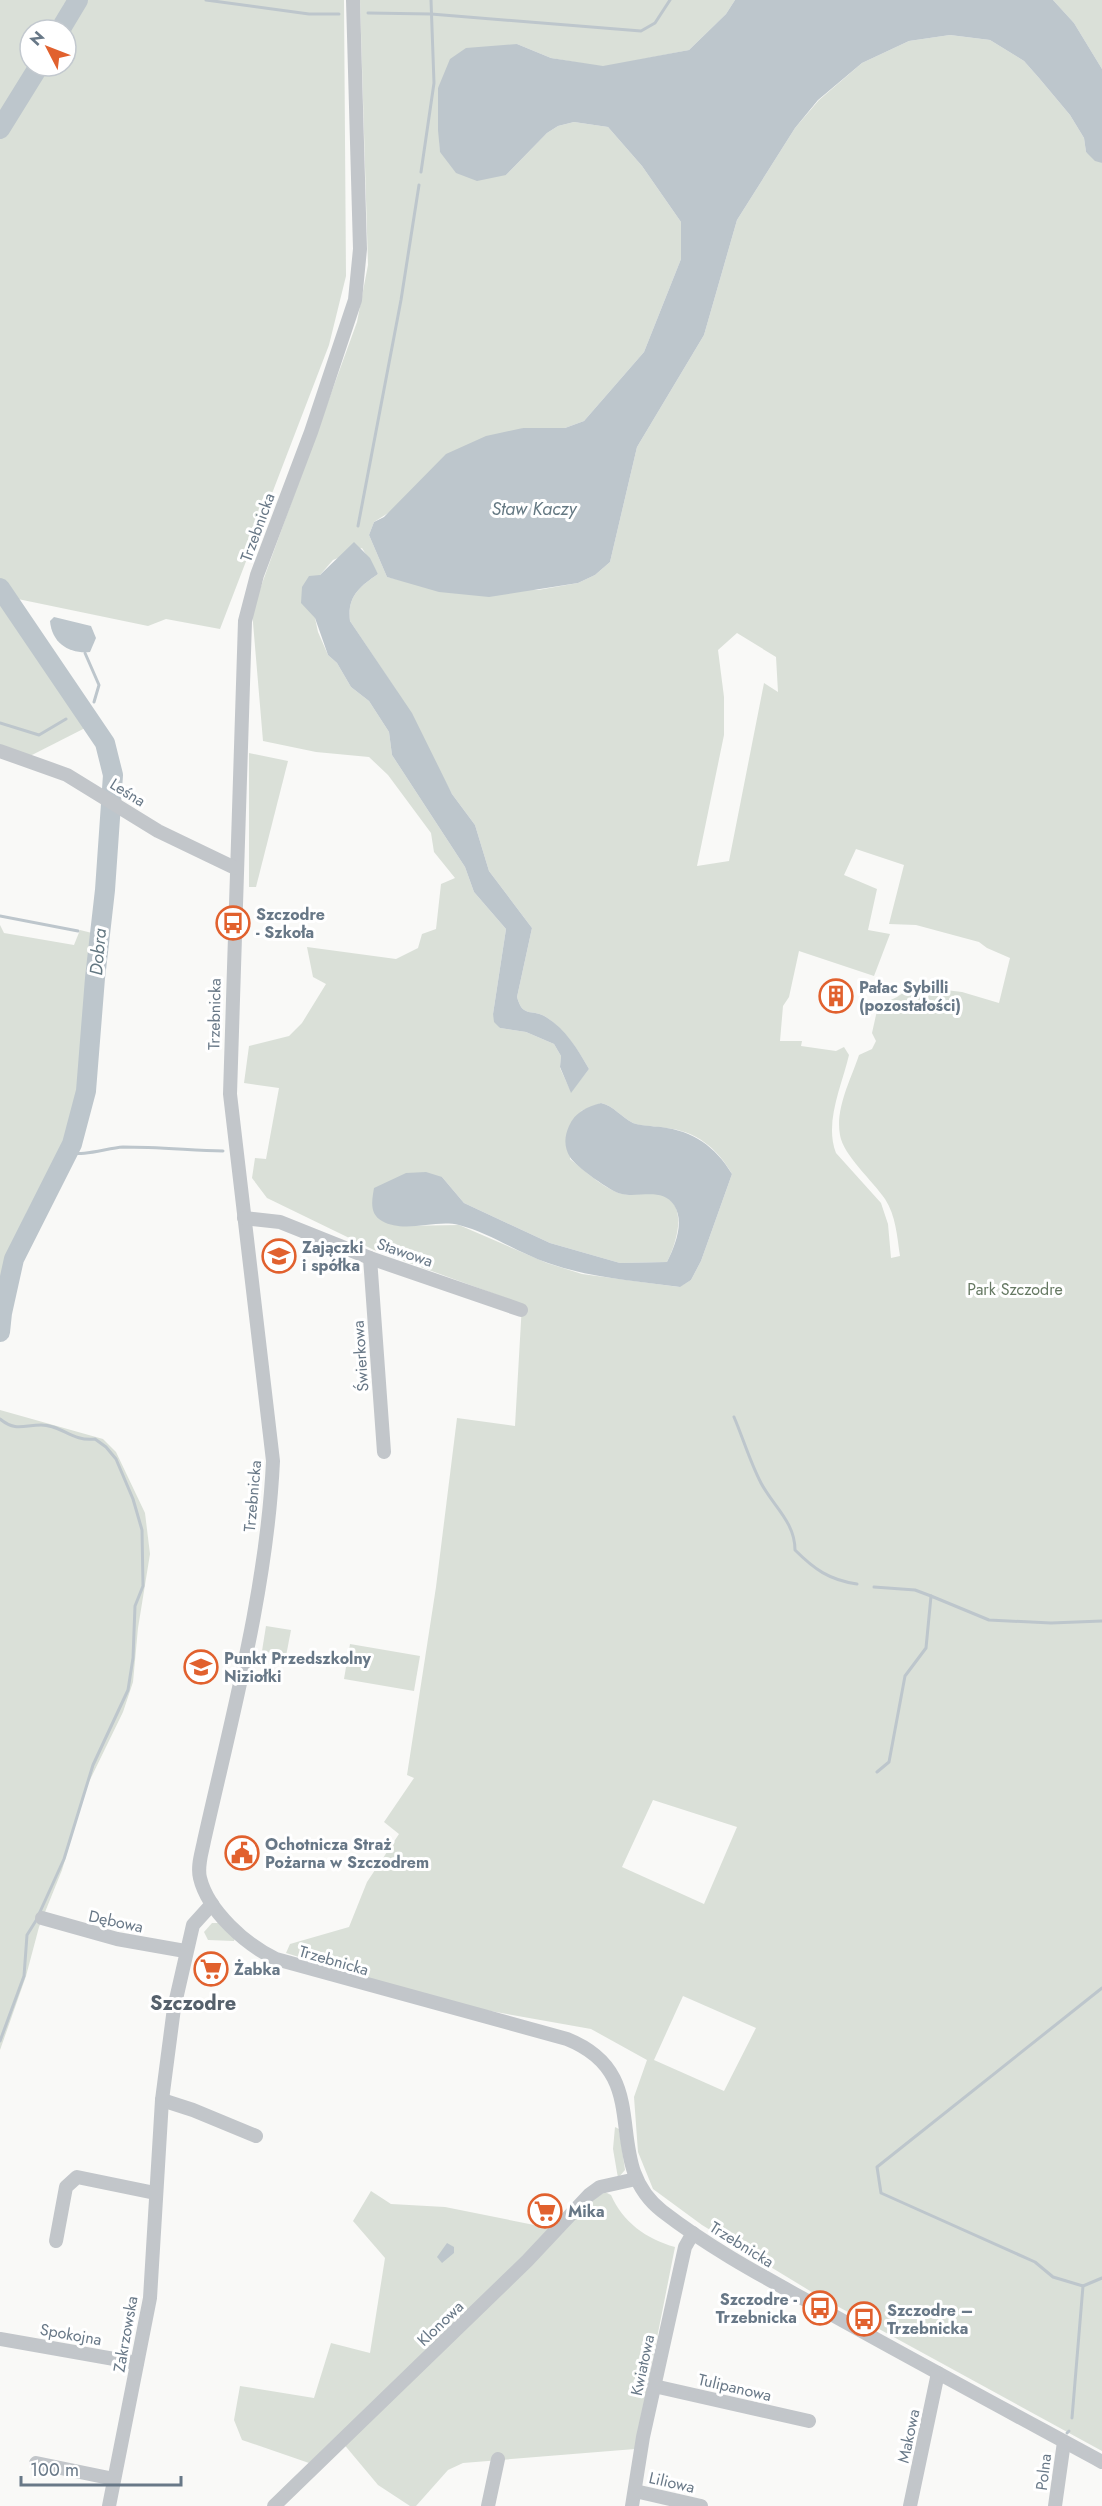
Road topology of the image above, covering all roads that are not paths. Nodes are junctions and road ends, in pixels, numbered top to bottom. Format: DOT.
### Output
graph roads {
  1 [pos="353,0"];
  2 [pos="0,751"];
  3 [pos="235,868"];
  4 [pos="244,1218"];
  5 [pos="370,1258"];
  6 [pos="520,1310"];
  7 [pos="384,1452"];
  8 [pos="212,1904"];
  9 [pos="42,1918"];
  10 [pos="185,1951"];
  11 [pos="162,2100"];
  12 [pos="256,2136"];
  13 [pos="636,2179"];
  14 [pos="155,2193"];
  15 [pos="693,2233"];
  16 [pos="56,2241"];
  17 [pos="0,2339"];
  18 [pos="137,2363"];
  19 [pos="938,2373"];
  20 [pos="654,2386"];
  21 [pos="809,2421"];
  22 [pos="1064,2442"];
  23 [pos="498,2459"];
  24 [pos="1102,2462"];
  25 [pos="36,2463"];
  26 [pos="114,2479"];
  27 [pos="635,2491"];
  28 [pos="109,2506"];
  29 [pos="274,2506"];
  30 [pos="488,2506"];
  31 [pos="632,2506"];
  32 [pos="701,2506"];
  33 [pos="910,2506"];
  34 [pos="1055,2506"];
  1 -- 3 [label="street, Trzebnicka"];
  2 -- 3 [label="street, Leśna"];
  3 -- 4 [label="street, Trzebnicka"];
  4 -- 5 [label="street, Stawowa"];
  4 -- 8 [label="street, Trzebnicka"];
  5 -- 6 [label="street, Stawowa"];
  5 -- 7 [label="street, Świerkowa"];
  8 -- 10 [label="street, Zakrzowska"];
  8 -- 13 [label="street, Trzebnicka"];
  9 -- 10 [label="street, Dębowa"];
  10 -- 11 [label="street, Zakrzowska"];
  11 -- 12 [label="street"];
  11 -- 14 [label="street, Zakrzowska"];
  13 -- 15 [label="street, Trzebnicka"];
  13 -- 29 [label="street, Klonowa"];
  14 -- 16 [label="street"];
  14 -- 18 [label="street, Zakrzowska"];
  15 -- 19 [label="street, Trzebnicka"];
  15 -- 20 [label="street, Kwiatowa"];
  17 -- 18 [label="street, Spokojna"];
  18 -- 26 [label="street, Zakrzowska"];
  19 -- 22 [label="street, Trzebnicka"];
  19 -- 33 [label="street, Makowa"];
  20 -- 21 [label="street, Tulipanowa"];
  20 -- 27 [label="street, Kwiatowa"];
  22 -- 24 [label="street, Trzebnicka"];
  22 -- 34 [label="street, Polna"];
  23 -- 30 [label="street"];
  25 -- 26 [label="street"];
  26 -- 28 [label="street, Zakrzowska"];
  27 -- 31 [label="street, Kwiatowa"];
  27 -- 32 [label="street, Liliowa"];
}
